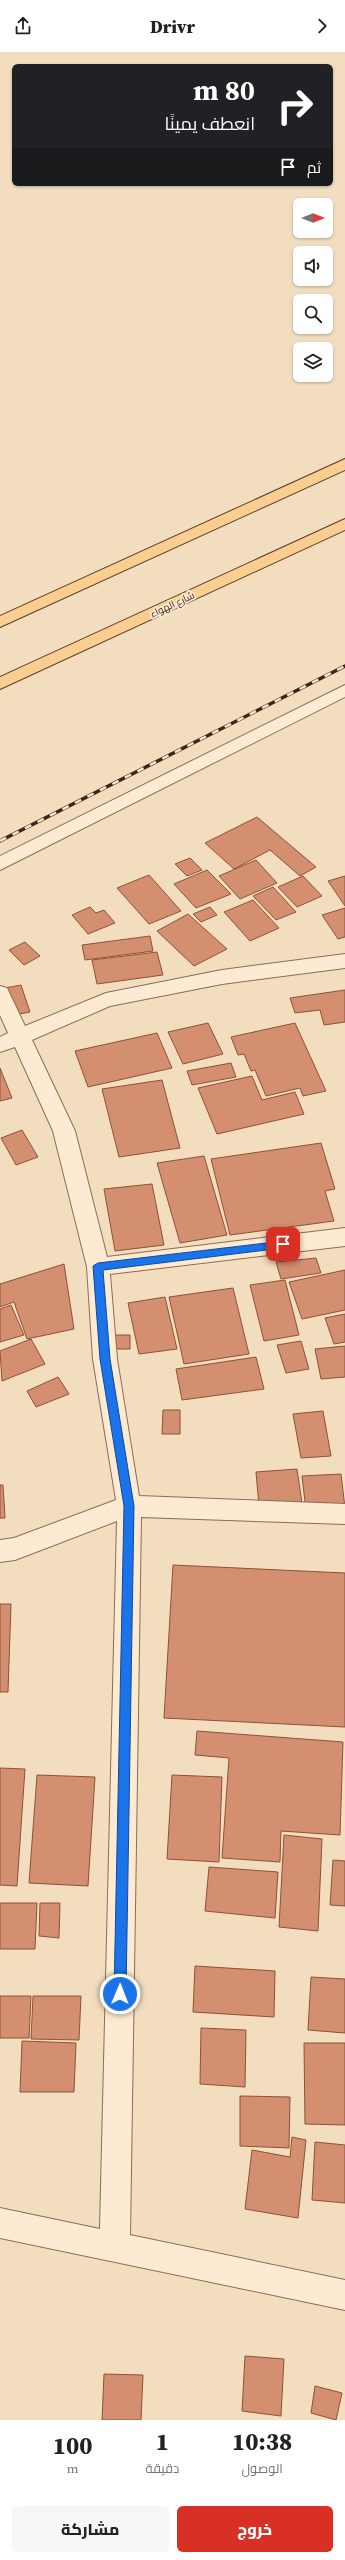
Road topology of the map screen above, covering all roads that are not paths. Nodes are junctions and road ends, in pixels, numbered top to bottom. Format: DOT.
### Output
graph roads {
  1 [pos="345,464"];
  2 [pos="345,524"];
  3 [pos="0,622"];
  4 [pos="0,684"];
  5 [pos="345,690"];
  6 [pos="0,864"];
  7 [pos="345,961"];
  8 [pos="0,993"];
  9 [pos="10,1040"];
  10 [pos="345,1237"];
  11 [pos="98,1266"];
  12 [pos="129,1506"];
  13 [pos="345,1514"];
  14 [pos="0,1551"];
  15 [pos="0,2223"];
  16 [pos="115,2247"];
  17 [pos="345,2295"];
  1 -- 3 [label="main road"];
  2 -- 4 [label="main road, شارع الهواء"];
  5 -- 6 [label="street"];
  7 -- 9 [label="street"];
  8 -- 9 [label="street"];
  9 -- 11 [label="street"];
  10 -- 11 [label="street"];
  11 -- 12 [label="street"];
  12 -- 13 [label="street"];
  12 -- 14 [label="street"];
  12 -- 16 [label="street"];
  15 -- 16 [label="street"];
  16 -- 17 [label="street"];
}
